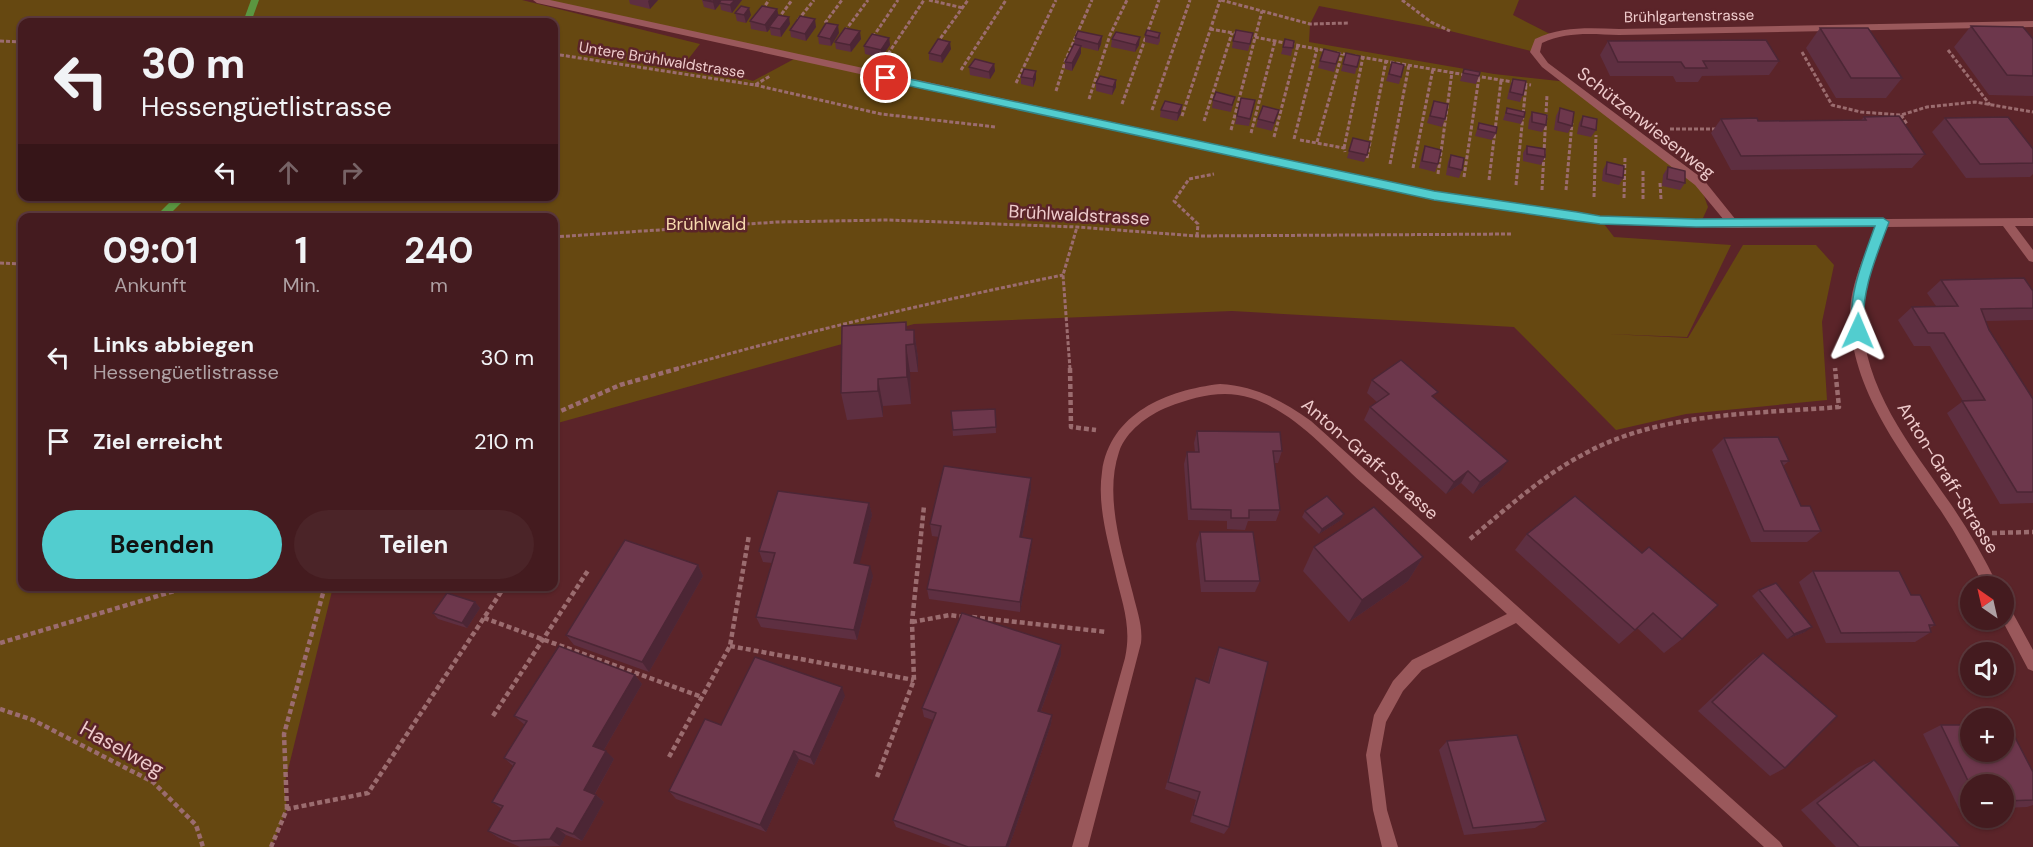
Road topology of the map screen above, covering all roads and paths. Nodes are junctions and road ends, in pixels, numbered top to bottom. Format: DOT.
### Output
graph roads {
  1 [pos="537,0"];
  2 [pos="769,0"];
  3 [pos="792,0"];
  4 [pos="814,0"];
  5 [pos="842,0"];
  6 [pos="868,0"];
  7 [pos="898,0"];
  8 [pos="924,0"];
  9 [pos="929,0"];
  10 [pos="968,0"];
  11 [pos="1006,0"];
  12 [pos="1056,0"];
  13 [pos="1092,0"];
  14 [pos="1127,0"];
  15 [pos="1159,0"];
  16 [pos="1190,0"];
  17 [pos="1220,0"];
  18 [pos="1402,0"];
  19 [pos="963,8"];
  20 [pos="1262,11"];
  21 [pos="757,16"];
  22 [pos="825,23"];
  23 [pos="1349,23"];
  24 [pos="796,24"];
  25 [pos="2033,24"];
  26 [pos="772,27"];
  27 [pos="1931,27"];
  28 [pos="1788,28"];
  29 [pos="1210,29"];
  30 [pos="1450,31"];
  31 [pos="1232,33"];
  32 [pos="842,34"];
  33 [pos="872,38"];
  34 [pos="1255,38"];
  35 [pos="0,41"];
  36 [pos="1275,41"];
  37 [pos="18,42"];
  38 [pos="1298,45"];
  39 [pos="1317,50"];
  40 [pos="931,51"];
  41 [pos="1535,52"];
  42 [pos="1342,54"];
  43 [pos="558,55"];
  44 [pos="1363,57"];
  45 [pos="795,58"];
  46 [pos="1386,61"];
  47 [pos="883,62"];
  48 [pos="1409,65"];
  49 [pos="1433,69"];
  50 [pos="1452,72"];
  51 [pos="956,77"];
  52 [pos="1479,77"];
  53 [pos="1501,81"];
  54 [pos="1526,85"];
  55 [pos="1539,86"];
  56 [pos="1014,89"];
  57 [pos="1557,94"];
  58 [pos="1054,98"];
  59 [pos="1087,105"];
  60 [pos="1989,105"];
  61 [pos="1119,112"];
  62 [pos="2033,112"];
  63 [pos="1573,113"];
  64 [pos="1901,115"];
  65 [pos="1149,117"];
  66 [pos="1180,124"];
  67 [pos="1907,124"];
  68 [pos="1202,127"];
  69 [pos="1726,128"];
  70 [pos="1221,129"];
  71 [pos="1631,129"];
  72 [pos="1596,130"];
  73 [pos="1230,131"];
  74 [pos="1251,134"];
  75 [pos="1274,137"];
  76 [pos="1294,139"];
  77 [pos="1317,142"];
  78 [pos="1344,148"];
  79 [pos="1625,149"];
  80 [pos="1345,159"];
  81 [pos="1643,163"];
  82 [pos="1366,164"];
  83 [pos="1389,168"];
  84 [pos="1220,173"];
  85 [pos="1412,173"];
  86 [pos="1429,176"];
  87 [pos="1660,176"];
  88 [pos="1464,183"];
  89 [pos="1488,186"];
  90 [pos="1515,190"];
  91 [pos="1533,194"];
  92 [pos="1565,196"];
  93 [pos="1584,199"];
  94 [pos="1614,201"];
  95 [pos="1883,222"];
  96 [pos="2006,222"];
  97 [pos="2033,222"];
  98 [pos="1733,224"];
  99 [pos="1077,227"];
  100 [pos="1519,234"];
  101 [pos="1197,236"];
  102 [pos="558,237"];
  103 [pos="2033,258"];
  104 [pos="0,263"];
  105 [pos="18,264"];
  106 [pos="1063,275"];
  107 [pos="1835,368"];
  108 [pos="558,412"];
  109 [pos="1121,433"];
  110 [pos="924,506"];
  111 [pos="2033,532"];
  112 [pos="1963,533"];
  113 [pos="749,535"];
  114 [pos="1451,555"];
  115 [pos="589,568"];
  116 [pos="1986,576"];
  117 [pos="175,591"];
  118 [pos="324,591"];
  119 [pos="502,591"];
  120 [pos="1518,615"];
  121 [pos="484,618"];
  122 [pos="912,622"];
  123 [pos="2014,629"];
  124 [pos="1135,635"];
  125 [pos="543,640"];
  126 [pos="0,644"];
  127 [pos="730,646"];
  128 [pos="2033,664"];
  129 [pos="914,680"];
  130 [pos="702,697"];
  131 [pos="0,709"];
  132 [pos="493,716"];
  133 [pos="669,758"];
  134 [pos="877,777"];
  135 [pos="287,809"];
  136 [pos="203,847"];
  137 [pos="271,847"];
  138 [pos="1080,847"];
  139 [pos="1390,847"];
  140 [pos="1775,847"];
  1 -- 45 [label="street"];
  2 -- 21 [label="path"];
  3 -- 26 [label="path"];
  4 -- 24 [label="path"];
  5 -- 22 [label="path"];
  6 -- 32 [label="path"];
  7 -- 33 [label="path"];
  8 -- 47 [label="path"];
  9 -- 19 [label="path"];
  10 -- 19 [label="path"];
  11 -- 51 [label="path"];
  12 -- 56 [label="path"];
  13 -- 58 [label="path"];
  14 -- 59 [label="path"];
  15 -- 61 [label="path"];
  16 -- 65 [label="path"];
  17 -- 20 [label="path"];
  17 -- 29 [label="path"];
  18 -- 30 [label="path"];
  19 -- 40 [label="path"];
  20 -- 23 [label="path"];
  20 -- 34 [label="path"];
  25 -- 27 [label="street, Brühlgartenstrasse"];
  27 -- 28 [label="street, Brühlgartenstrasse"];
  27 -- 60 [label="path"];
  28 -- 41 [label="street, Brühlgartenstrasse"];
  28 -- 64 [label="path"];
  29 -- 31 [label="path"];
  29 -- 66 [label="path"];
  31 -- 34 [label="path"];
  31 -- 68 [label="path"];
  34 -- 36 [label="path"];
  34 -- 73 [label="path"];
  35 -- 37 [label="path"];
  36 -- 38 [label="path"];
  36 -- 74 [label="path"];
  38 -- 39 [label="path"];
  38 -- 75 [label="path"];
  39 -- 42 [label="path"];
  39 -- 76 [label="path"];
  41 -- 71 [label="street, Schützenwiesenweg"];
  42 -- 44 [label="path"];
  42 -- 77 [label="path"];
  43 -- 45 [label="path, Untere Brühlwaldstrasse"];
  44 -- 46 [label="path"];
  44 -- 78 [label="path"];
  45 -- 98 [label="street"];
  46 -- 48 [label="path"];
  46 -- 82 [label="path"];
  48 -- 49 [label="path"];
  48 -- 83 [label="path"];
  49 -- 50 [label="path"];
  49 -- 85 [label="path"];
  50 -- 52 [label="path"];
  50 -- 86 [label="path"];
  52 -- 53 [label="path"];
  52 -- 88 [label="path"];
  53 -- 54 [label="path"];
  53 -- 89 [label="path"];
  54 -- 55 [label="path"];
  54 -- 90 [label="path"];
  57 -- 91 [label="path"];
  60 -- 62 [label="path"];
  60 -- 64 [label="path"];
  63 -- 92 [label="path"];
  64 -- 67 [label="path"];
  69 -- 71 [label="path"];
  70 -- 73 [label="path"];
  71 -- 98 [label="street, Schützenwiesenweg"];
  72 -- 93 [label="path"];
  73 -- 74 [label="path"];
  74 -- 75 [label="path"];
  75 -- 76 [label="path"];
  76 -- 77 [label="path"];
  77 -- 78 [label="path"];
  78 -- 80 [label="path"];
  79 -- 94 [label="path"];
  81 -- 87 [label="path"];
  84 -- 101 [label="path"];
  95 -- 96 [label="street"];
  95 -- 98 [label="street"];
  95 -- 112 [label="street, Anton-Graff-Strasse"];
  96 -- 97 [label="street"];
  96 -- 103 [label="street"];
  99 -- 101 [label="path, Brühlwaldstrasse"];
  99 -- 102 [label="path, Brühlwaldstrasse"];
  99 -- 106 [label="path"];
  100 -- 101 [label="path, Brühlwaldstrasse"];
  104 -- 105 [label="path"];
  106 -- 108 [label="path"];
  106 -- 109 [label="path"];
  107 -- 114 [label="path"];
  109 -- 114 [label="street, Anton-Graff-Strasse"];
  109 -- 124 [label="street, Anton-Graff-Strasse"];
  110 -- 122 [label="path"];
  111 -- 112 [label="path"];
  112 -- 116 [label="street, Anton-Graff-Strasse"];
  113 -- 127 [label="path"];
  114 -- 120 [label="street, Anton-Graff-Strasse"];
  115 -- 125 [label="path"];
  117 -- 126 [label="path"];
  118 -- 135 [label="path"];
  119 -- 121 [label="path"];
  120 -- 139 [label="street"];
  120 -- 140 [label="street, Anton-Graff-Strasse"];
  121 -- 125 [label="path"];
  121 -- 135 [label="path"];
  122 -- 124 [label="path"];
  122 -- 129 [label="path"];
  123 -- 128 [label="street"];
  124 -- 138 [label="street, Anton-Graff-Strasse"];
  125 -- 130 [label="path"];
  125 -- 132 [label="path"];
  127 -- 129 [label="path"];
  127 -- 130 [label="path"];
  129 -- 134 [label="path"];
  130 -- 133 [label="path"];
  131 -- 136 [label="path, Haselweg"];
  135 -- 137 [label="path"];
}
